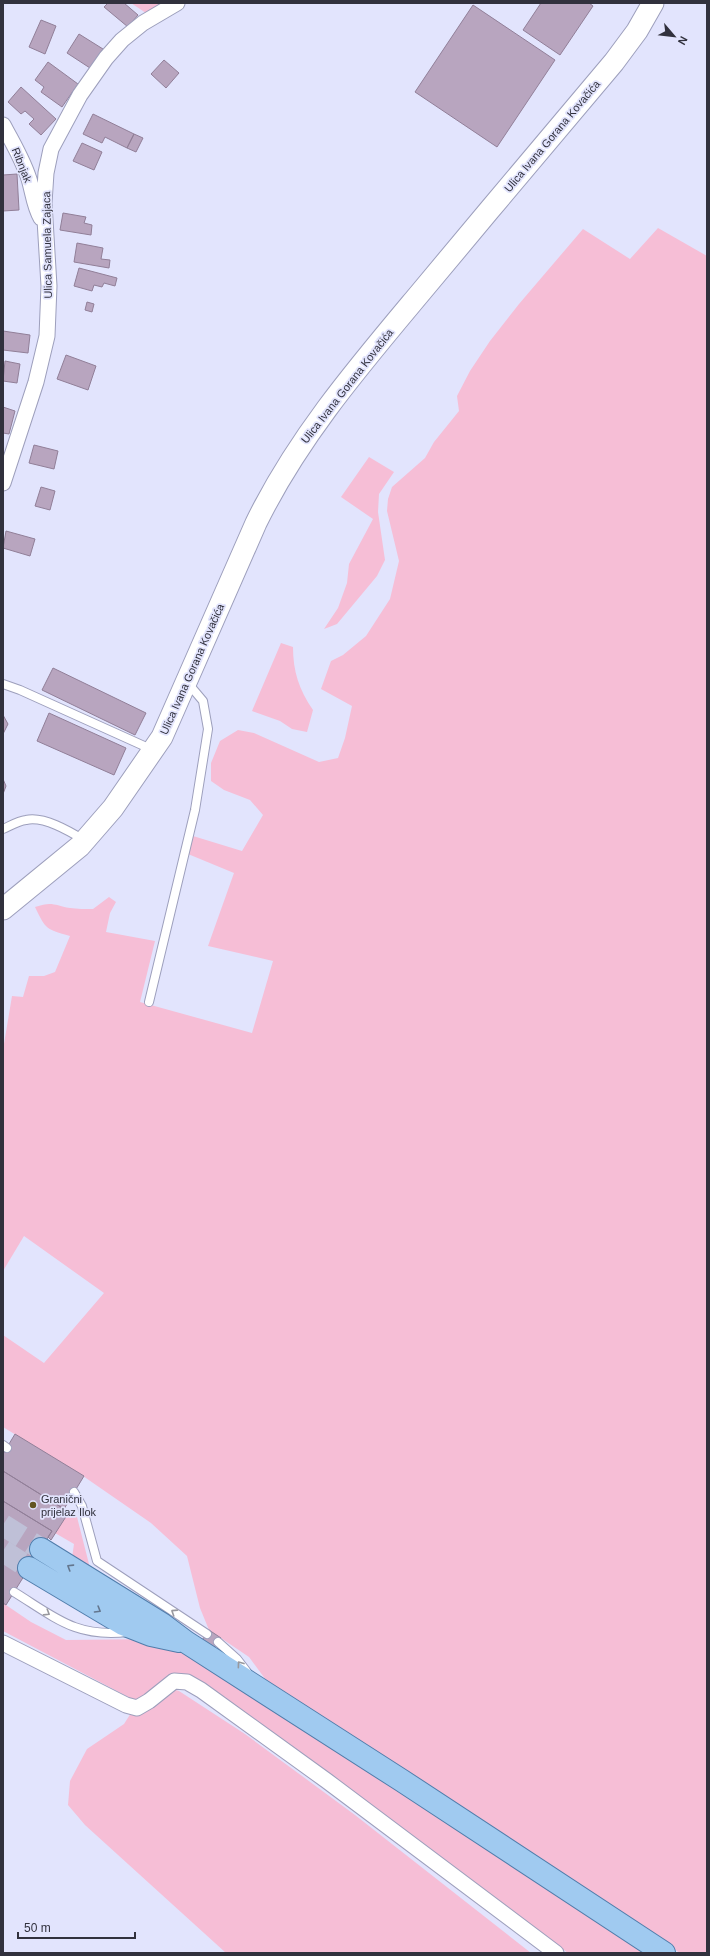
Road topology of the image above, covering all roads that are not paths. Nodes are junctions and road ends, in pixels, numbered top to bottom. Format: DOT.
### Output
graph roads {
  1 [pos="177,3"];
  2 [pos="653,3"];
  3 [pos="3,125"];
  4 [pos="46,228"];
  5 [pos="3,484"];
  6 [pos="187,682"];
  7 [pos="3,684"];
  8 [pos="153,750"];
  9 [pos="3,829"];
  10 [pos="85,840"];
  11 [pos="3,909"];
  12 [pos="149,1002"];
  13 [pos="74,1492"];
  14 [pos="41,1549"];
  15 [pos="29,1568"];
  16 [pos="14,1592"];
  17 [pos="140,1631"];
  18 [pos="207,1634"];
  19 [pos="186,1642"];
  20 [pos="218,1642"];
  21 [pos="3,1643"];
  22 [pos="259,1689"];
  23 [pos="556,1953"];
  24 [pos="664,1953"];
  1 -- 4 [label="street, Ulica Samuela Zajaca"];
  2 -- 6 [label="main road, Ulica Ivana Gorana Kovačića"];
  3 -- 4 [label="street, Ribnjak"];
  4 -- 5 [label="street, Ulica Samuela Zajaca"];
  6 -- 8 [label="main road, Ulica Ivana Gorana Kovačića"];
  6 -- 12 [label="lane"];
  7 -- 8 [label="lane"];
  8 -- 10 [label="main road, Ulica Ivana Gorana Kovačića"];
  9 -- 10 [label="lane"];
  10 -- 11 [label="main road, Ulica Ivana Gorana Kovačića"];
  18 -- 13 [label="lane, one-way"];
  19 -- 14 [label="main road, one-way"];
  15 -- 17 [label="main road, one-way"];
  16 -- 17 [label="lane, one-way"];
  17 -- 19 [label="main road"];
  19 -- 22 [label="main road"];
  22 -- 20 [label="lane, one-way"];
  21 -- 23 [label="street"];
  22 -- 24 [label="main road"];
}
